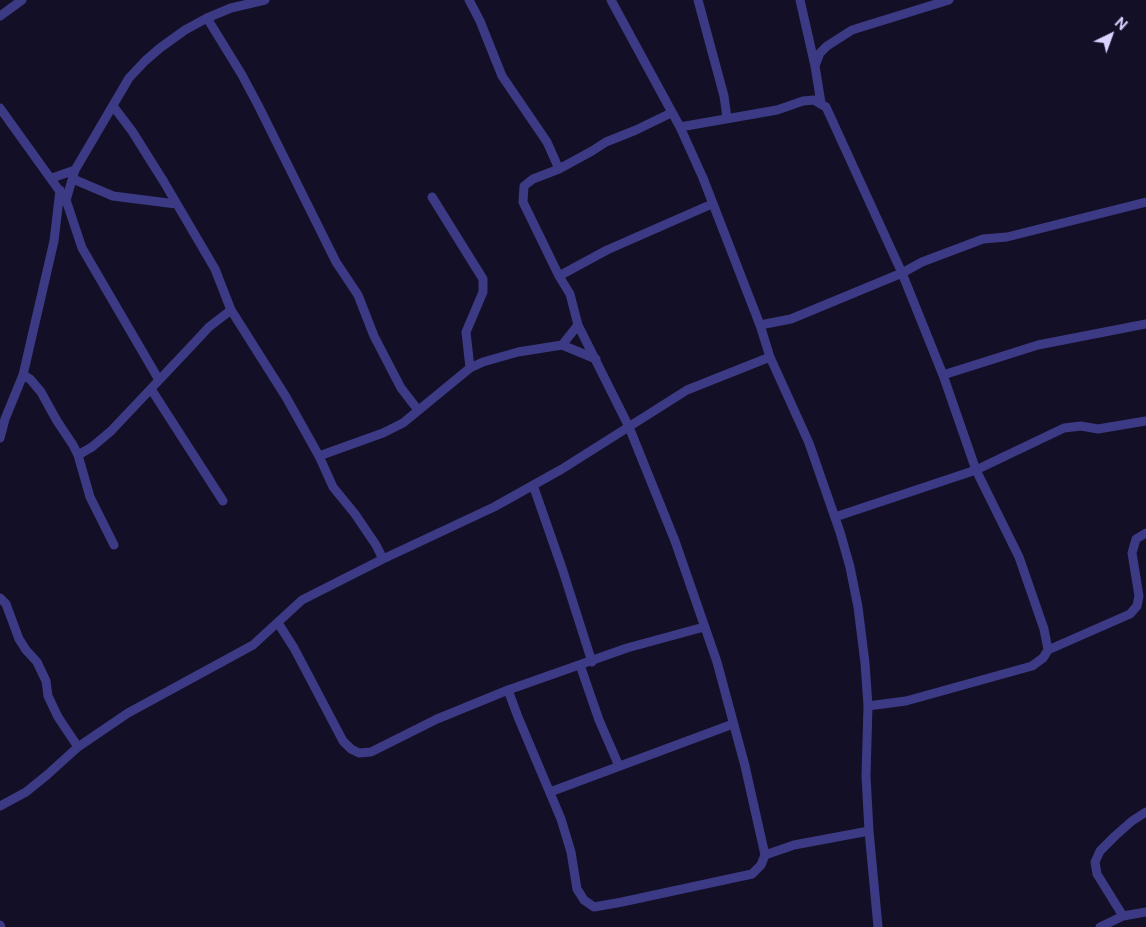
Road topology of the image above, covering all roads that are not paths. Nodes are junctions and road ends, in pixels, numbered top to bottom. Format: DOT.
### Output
graph roads {
  1 [pos="22,0"];
  2 [pos="265,0"];
  3 [pos="470,0"];
  4 [pos="611,0"];
  5 [pos="698,0"];
  6 [pos="800,0"];
  7 [pos="949,0"];
  8 [pos="230,4"];
  9 [pos="0,16"];
  10 [pos="207,18"];
  11 [pos="815,66"];
  12 [pos="821,103"];
  13 [pos="113,106"];
  14 [pos="0,108"];
  15 [pos="671,113"];
  16 [pos="727,118"];
  17 [pos="680,128"];
  18 [pos="559,169"];
  19 [pos="74,175"];
  20 [pos="52,178"];
  21 [pos="60,190"];
  22 [pos="432,197"];
  23 [pos="66,200"];
  24 [pos="1146,202"];
  25 [pos="176,204"];
  26 [pos="712,204"];
  27 [pos="902,273"];
  28 [pos="559,276"];
  29 [pos="231,310"];
  30 [pos="1146,324"];
  31 [pos="578,325"];
  32 [pos="760,325"];
  33 [pos="562,345"];
  34 [pos="770,357"];
  35 [pos="596,359"];
  36 [pos="470,368"];
  37 [pos="23,375"];
  38 [pos="943,375"];
  39 [pos="159,380"];
  40 [pos="151,389"];
  41 [pos="418,410"];
  42 [pos="1146,421"];
  43 [pos="629,427"];
  44 [pos="0,438"];
  45 [pos="78,454"];
  46 [pos="319,456"];
  47 [pos="976,470"];
  48 [pos="533,485"];
  49 [pos="223,501"];
  50 [pos="835,517"];
  51 [pos="1146,534"];
  52 [pos="114,544"];
  53 [pos="383,559"];
  54 [pos="0,598"];
  55 [pos="278,623"];
  56 [pos="704,627"];
  57 [pos="1048,650"];
  58 [pos="592,662"];
  59 [pos="580,665"];
  60 [pos="508,690"];
  61 [pos="868,706"];
  62 [pos="734,724"];
  63 [pos="78,747"];
  64 [pos="620,766"];
  65 [pos="550,792"];
  66 [pos="0,796"];
  67 [pos="10,802"];
  68 [pos="0,806"];
  69 [pos="1146,812"];
  70 [pos="869,832"];
  71 [pos="765,855"];
  72 [pos="1146,912"];
  73 [pos="1123,916"];
  74 [pos="878,927"];
  75 [pos="1100,927"];
  1 -- 9 [label="street"];
  2 -- 8 [label="street"];
  3 -- 18 [label="street"];
  4 -- 15 [label="street"];
  5 -- 16 [label="street"];
  6 -- 11 [label="street"];
  7 -- 11 [label="street"];
  8 -- 10 [label="street"];
  10 -- 13 [label="street"];
  10 -- 41 [label="street"];
  11 -- 12 [label="street"];
  12 -- 16 [label="street"];
  12 -- 27 [label="street"];
  13 -- 19 [label="street"];
  13 -- 25 [label="street"];
  14 -- 20 [label="street"];
  15 -- 17 [label="street"];
  15 -- 18 [label="street"];
  16 -- 17 [label="street"];
  17 -- 26 [label="street"];
  18 -- 28 [label="street"];
  19 -- 20 [label="street"];
  19 -- 23 [label="street"];
  19 -- 25 [label="street"];
  20 -- 21 [label="street"];
  21 -- 23 [label="street"];
  21 -- 37 [label="street"];
  22 -- 36 [label="street"];
  23 -- 39 [label="street"];
  24 -- 27 [label="street"];
  25 -- 29 [label="street"];
  26 -- 28 [label="street"];
  26 -- 32 [label="street"];
  27 -- 32 [label="street"];
  27 -- 38 [label="street"];
  28 -- 31 [label="street"];
  29 -- 39 [label="street"];
  29 -- 46 [label="street"];
  30 -- 38 [label="street"];
  31 -- 33 [label="street"];
  31 -- 35 [label="street"];
  32 -- 34 [label="street"];
  33 -- 35 [label="street"];
  33 -- 36 [label="street"];
  34 -- 43 [label="street"];
  34 -- 50 [label="street"];
  35 -- 43 [label="street"];
  36 -- 41 [label="street"];
  37 -- 44 [label="street"];
  37 -- 45 [label="street"];
  38 -- 47 [label="street"];
  39 -- 40 [label="street"];
  40 -- 45 [label="street"];
  40 -- 49 [label="street"];
  41 -- 46 [label="street"];
  42 -- 47 [label="street"];
  43 -- 48 [label="street"];
  43 -- 56 [label="street"];
  45 -- 52 [label="street"];
  46 -- 53 [label="street"];
  47 -- 50 [label="street"];
  47 -- 57 [label="street"];
  48 -- 53 [label="street"];
  48 -- 58 [label="street"];
  50 -- 61 [label="street"];
  51 -- 57 [label="street"];
  53 -- 55 [label="street"];
  54 -- 63 [label="street"];
  55 -- 60 [label="street"];
  55 -- 63 [label="street"];
  56 -- 58 [label="street"];
  56 -- 62 [label="street"];
  57 -- 61 [label="street"];
  58 -- 59 [label="street"];
  59 -- 60 [label="street"];
  59 -- 64 [label="street"];
  60 -- 65 [label="street"];
  61 -- 70 [label="street"];
  62 -- 64 [label="street"];
  62 -- 71 [label="street"];
  63 -- 67 [label="street"];
  64 -- 65 [label="street"];
  65 -- 71 [label="street"];
  66 -- 67 [label="street"];
  67 -- 68 [label="street"];
  69 -- 73 [label="street"];
  70 -- 71 [label="street"];
  70 -- 74 [label="street"];
  72 -- 73 [label="street"];
  73 -- 75 [label="street"];
}
